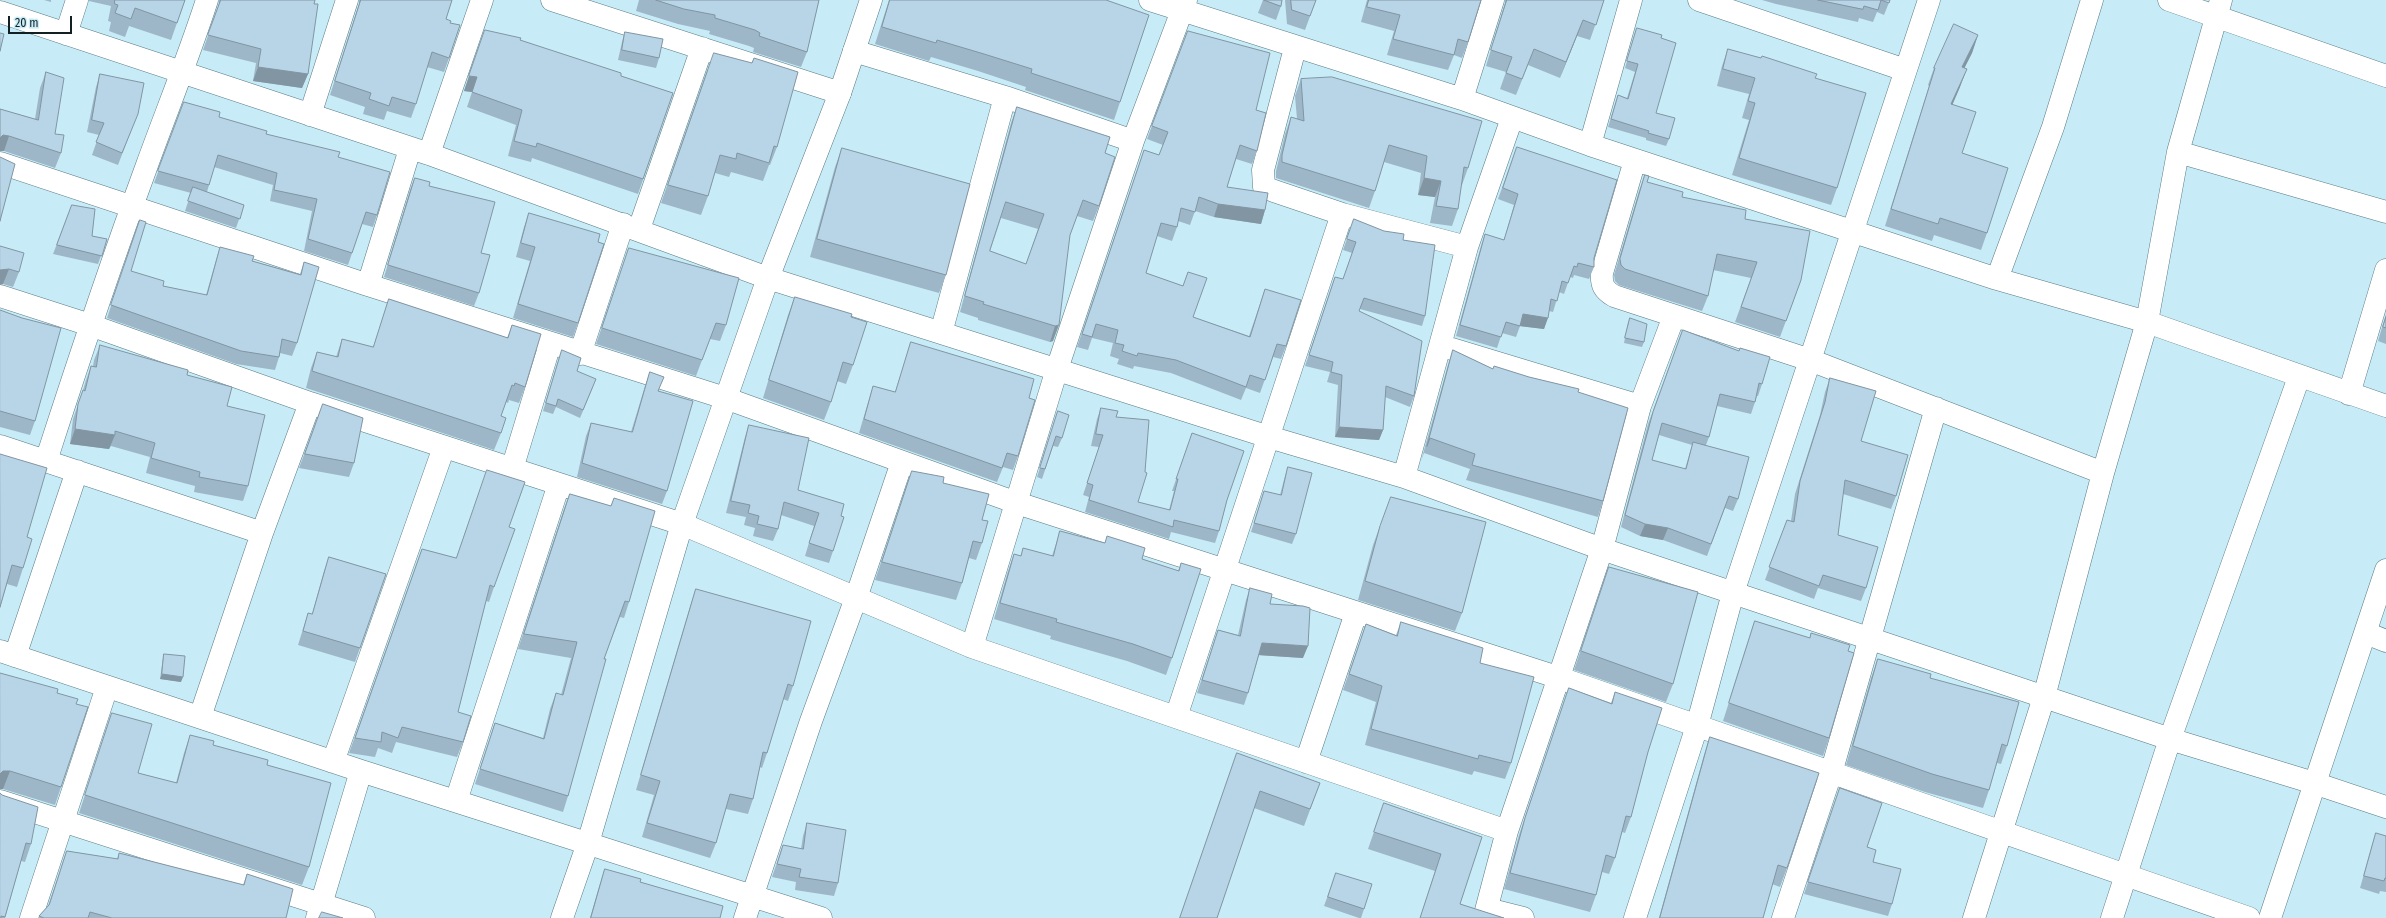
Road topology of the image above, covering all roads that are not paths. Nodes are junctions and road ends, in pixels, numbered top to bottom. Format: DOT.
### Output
graph roads {
  1 [pos="77,0"];
  2 [pos="207,0"];
  3 [pos="347,0"];
  4 [pos="482,0"];
  5 [pos="552,0"];
  6 [pos="871,0"];
  7 [pos="1150,0"];
  8 [pos="1493,0"];
  9 [pos="1632,0"];
  10 [pos="1698,0"];
  11 [pos="1929,0"];
  12 [pos="2092,0"];
  13 [pos="2168,0"];
  14 [pos="1184,6"];
  15 [pos="605,8"];
  16 [pos="2219,8"];
  17 [pos="0,12"];
  18 [pos="66,34"];
  19 [pos="702,48"];
  20 [pos="1295,48"];
  21 [pos="854,51"];
  22 [pos="1905,70"];
  23 [pos="183,72"];
  24 [pos="2386,76"];
  25 [pos="840,93"];
  26 [pos="1005,97"];
  27 [pos="1462,100"];
  28 [pos="310,115"];
  29 [pos="1512,118"];
  30 [pos="1133,141"];
  31 [pos="1590,145"];
  32 [pos="419,151"];
  33 [pos="2178,152"];
  34 [pos="1636,160"];
  35 [pos="0,163"];
  36 [pos="131,208"];
  37 [pos="2386,212"];
  38 [pos="1342,214"];
  39 [pos="631,227"];
  40 [pos="1853,232"];
  41 [pos="1467,247"];
  42 [pos="2386,270"];
  43 [pos="768,278"];
  44 [pos="1997,279"];
  45 [pos="368,285"];
  46 [pos="0,296"];
  47 [pos="1674,316"];
  48 [pos="2147,322"];
  49 [pos="90,325"];
  50 [pos="941,333"];
  51 [pos="550,344"];
  52 [pos="1442,346"];
  53 [pos="580,354"];
  54 [pos="1810,360"];
  55 [pos="1057,369"];
  56 [pos="2299,377"];
  57 [pos="2350,394"];
  58 [pos="725,398"];
  59 [pos="310,403"];
  60 [pos="1640,406"];
  61 [pos="2386,406"];
  62 [pos="1936,408"];
  63 [pos="1269,437"];
  64 [pos="0,446"];
  65 [pos="444,447"];
  66 [pos="46,461"];
  67 [pos="902,462"];
  68 [pos="512,469"];
  69 [pos="77,471"];
  70 [pos="2103,473"];
  71 [pos="1404,477"];
  72 [pos="559,484"];
  73 [pos="1018,503"];
  74 [pos="682,524"];
  75 [pos="262,533"];
  76 [pos="1602,550"];
  77 [pos="2386,570"];
  78 [pos="1226,571"];
  79 [pos="1733,593"];
  80 [pos="856,598"];
  81 [pos="1356,613"];
  82 [pos="2366,633"];
  83 [pos="1869,638"];
  84 [pos="2386,641"];
  85 [pos="972,647"];
  86 [pos="8,654"];
  87 [pos="1560,678"];
  88 [pos="107,687"];
  89 [pos="2044,697"];
  90 [pos="200,717"];
  91 [pos="1176,717"];
  92 [pos="1696,726"];
  93 [pos="2170,739"];
  94 [pos="333,762"];
  95 [pos="1306,762"];
  96 [pos="360,771"];
  97 [pos="1831,773"];
  98 [pos="2314,782"];
  99 [pos="0,801"];
  100 [pos="456,801"];
  101 [pos="2386,807"];
  102 [pos="62,822"];
  103 [pos="2001,830"];
  104 [pos="1507,831"];
  105 [pos="588,843"];
  106 [pos="2126,875"];
  107 [pos="752,896"];
  108 [pos="319,911"];
  109 [pos="1486,913"];
  110 [pos="32,918"];
  111 [pos="364,918"];
  112 [pos="562,918"];
  113 [pos="745,918"];
  114 [pos="821,918"];
  115 [pos="1523,918"];
  116 [pos="1635,918"];
  117 [pos="1782,918"];
  118 [pos="1974,918"];
  119 [pos="2112,918"];
  120 [pos="2249,918"];
  121 [pos="2270,918"];
  1 -- 18 [label="street"];
  2 -- 23 [label="street"];
  3 -- 28 [label="street"];
  4 -- 32 [label="street"];
  5 -- 15 [label="street"];
  6 -- 21 [label="street"];
  7 -- 14 [label="street"];
  8 -- 27 [label="street"];
  9 -- 31 [label="street"];
  10 -- 22 [label="street"];
  11 -- 22 [label="street"];
  12 -- 44 [label="street"];
  13 -- 16 [label="street"];
  14 -- 20 [label="street"];
  14 -- 30 [label="street"];
  15 -- 19 [label="street"];
  16 -- 24 [label="street"];
  16 -- 33 [label="street"];
  17 -- 18 [label="street"];
  18 -- 23 [label="street"];
  19 -- 25 [label="street"];
  19 -- 39 [label="street"];
  20 -- 27 [label="street"];
  20 -- 38 [label="street"];
  21 -- 25 [label="street"];
  21 -- 26 [label="street"];
  22 -- 40 [label="street"];
  23 -- 28 [label="street"];
  23 -- 36 [label="street"];
  25 -- 43 [label="street"];
  26 -- 30 [label="street"];
  26 -- 50 [label="street"];
  27 -- 29 [label="street"];
  28 -- 32 [label="street"];
  29 -- 31 [label="street"];
  29 -- 41 [label="street"];
  30 -- 55 [label="street"];
  31 -- 34 [label="street"];
  32 -- 39 [label="street"];
  32 -- 45 [label="street"];
  33 -- 37 [label="street"];
  33 -- 48 [label="street"];
  34 -- 40 [label="street"];
  34 -- 47 [label="street"];
  35 -- 36 [label="street"];
  36 -- 45 [label="street"];
  36 -- 49 [label="street"];
  38 -- 41 [label="street"];
  38 -- 63 [label="street"];
  39 -- 43 [label="street"];
  39 -- 53 [label="street"];
  40 -- 44 [label="street"];
  40 -- 54 [label="street"];
  41 -- 52 [label="street"];
  42 -- 57 [label="street"];
  43 -- 50 [label="street"];
  43 -- 58 [label="street"];
  44 -- 48 [label="street"];
  45 -- 51 [label="street"];
  46 -- 49 [label="street"];
  47 -- 54 [label="street"];
  47 -- 60 [label="street"];
  48 -- 56 [label="street"];
  48 -- 70 [label="street"];
  49 -- 59 [label="street"];
  49 -- 66 [label="street"];
  50 -- 55 [label="street"];
  51 -- 53 [label="street"];
  51 -- 68 [label="street"];
  52 -- 60 [label="street"];
  52 -- 71 [label="street"];
  53 -- 58 [label="street"];
  54 -- 62 [label="street"];
  54 -- 79 [label="street"];
  55 -- 63 [label="street"];
  55 -- 73 [label="street"];
  56 -- 57 [label="street"];
  56 -- 93 [label="street"];
  57 -- 61 [label="street"];
  58 -- 67 [label="street"];
  58 -- 74 [label="street"];
  59 -- 65 [label="street"];
  59 -- 75 [label="street"];
  60 -- 76 [label="street"];
  62 -- 70 [label="street"];
  62 -- 83 [label="street"];
  63 -- 71 [label="street"];
  63 -- 78 [label="street"];
  64 -- 66 [label="street"];
  65 -- 68 [label="street"];
  65 -- 94 [label="street"];
  66 -- 69 [label="street"];
  67 -- 73 [label="street"];
  67 -- 80 [label="street"];
  68 -- 72 [label="street"];
  69 -- 75 [label="street"];
  69 -- 86 [label="street"];
  70 -- 89 [label="street"];
  71 -- 76 [label="street"];
  72 -- 74 [label="street"];
  72 -- 100 [label="street"];
  73 -- 78 [label="street"];
  73 -- 85 [label="street"];
  74 -- 80 [label="street"];
  74 -- 105 [label="street"];
  75 -- 90 [label="street"];
  76 -- 79 [label="street"];
  76 -- 87 [label="street"];
  77 -- 82 [label="street"];
  78 -- 81 [label="street"];
  78 -- 91 [label="street"];
  79 -- 83 [label="street"];
  79 -- 92 [label="street"];
  80 -- 85 [label="street"];
  80 -- 107 [label="street"];
  81 -- 87 [label="street"];
  81 -- 95 [label="street"];
  82 -- 84 [label="street"];
  82 -- 98 [label="street"];
  83 -- 89 [label="street"];
  83 -- 97 [label="street"];
  85 -- 91 [label="street"];
  86 -- 88 [label="street"];
  87 -- 92 [label="street"];
  87 -- 104 [label="street"];
  88 -- 90 [label="street"];
  88 -- 102 [label="street"];
  89 -- 93 [label="street"];
  89 -- 103 [label="street"];
  90 -- 94 [label="street"];
  91 -- 95 [label="street"];
  92 -- 97 [label="street"];
  92 -- 116 [label="street"];
  93 -- 98 [label="street"];
  93 -- 106 [label="street"];
  94 -- 96 [label="street"];
  95 -- 104 [label="street"];
  96 -- 100 [label="street"];
  96 -- 108 [label="street"];
  97 -- 103 [label="street"];
  97 -- 117 [label="street"];
  98 -- 101 [label="street"];
  98 -- 121 [label="street"];
  99 -- 102 [label="street"];
  100 -- 105 [label="street"];
  102 -- 108 [label="street"];
  102 -- 110 [label="street"];
  103 -- 106 [label="street"];
  103 -- 118 [label="street"];
  104 -- 109 [label="street"];
  105 -- 107 [label="street"];
  105 -- 112 [label="street"];
  106 -- 119 [label="street"];
  106 -- 120 [label="street"];
  107 -- 113 [label="street"];
  107 -- 114 [label="street"];
  108 -- 111 [label="street"];
  109 -- 115 [label="street"];
}
